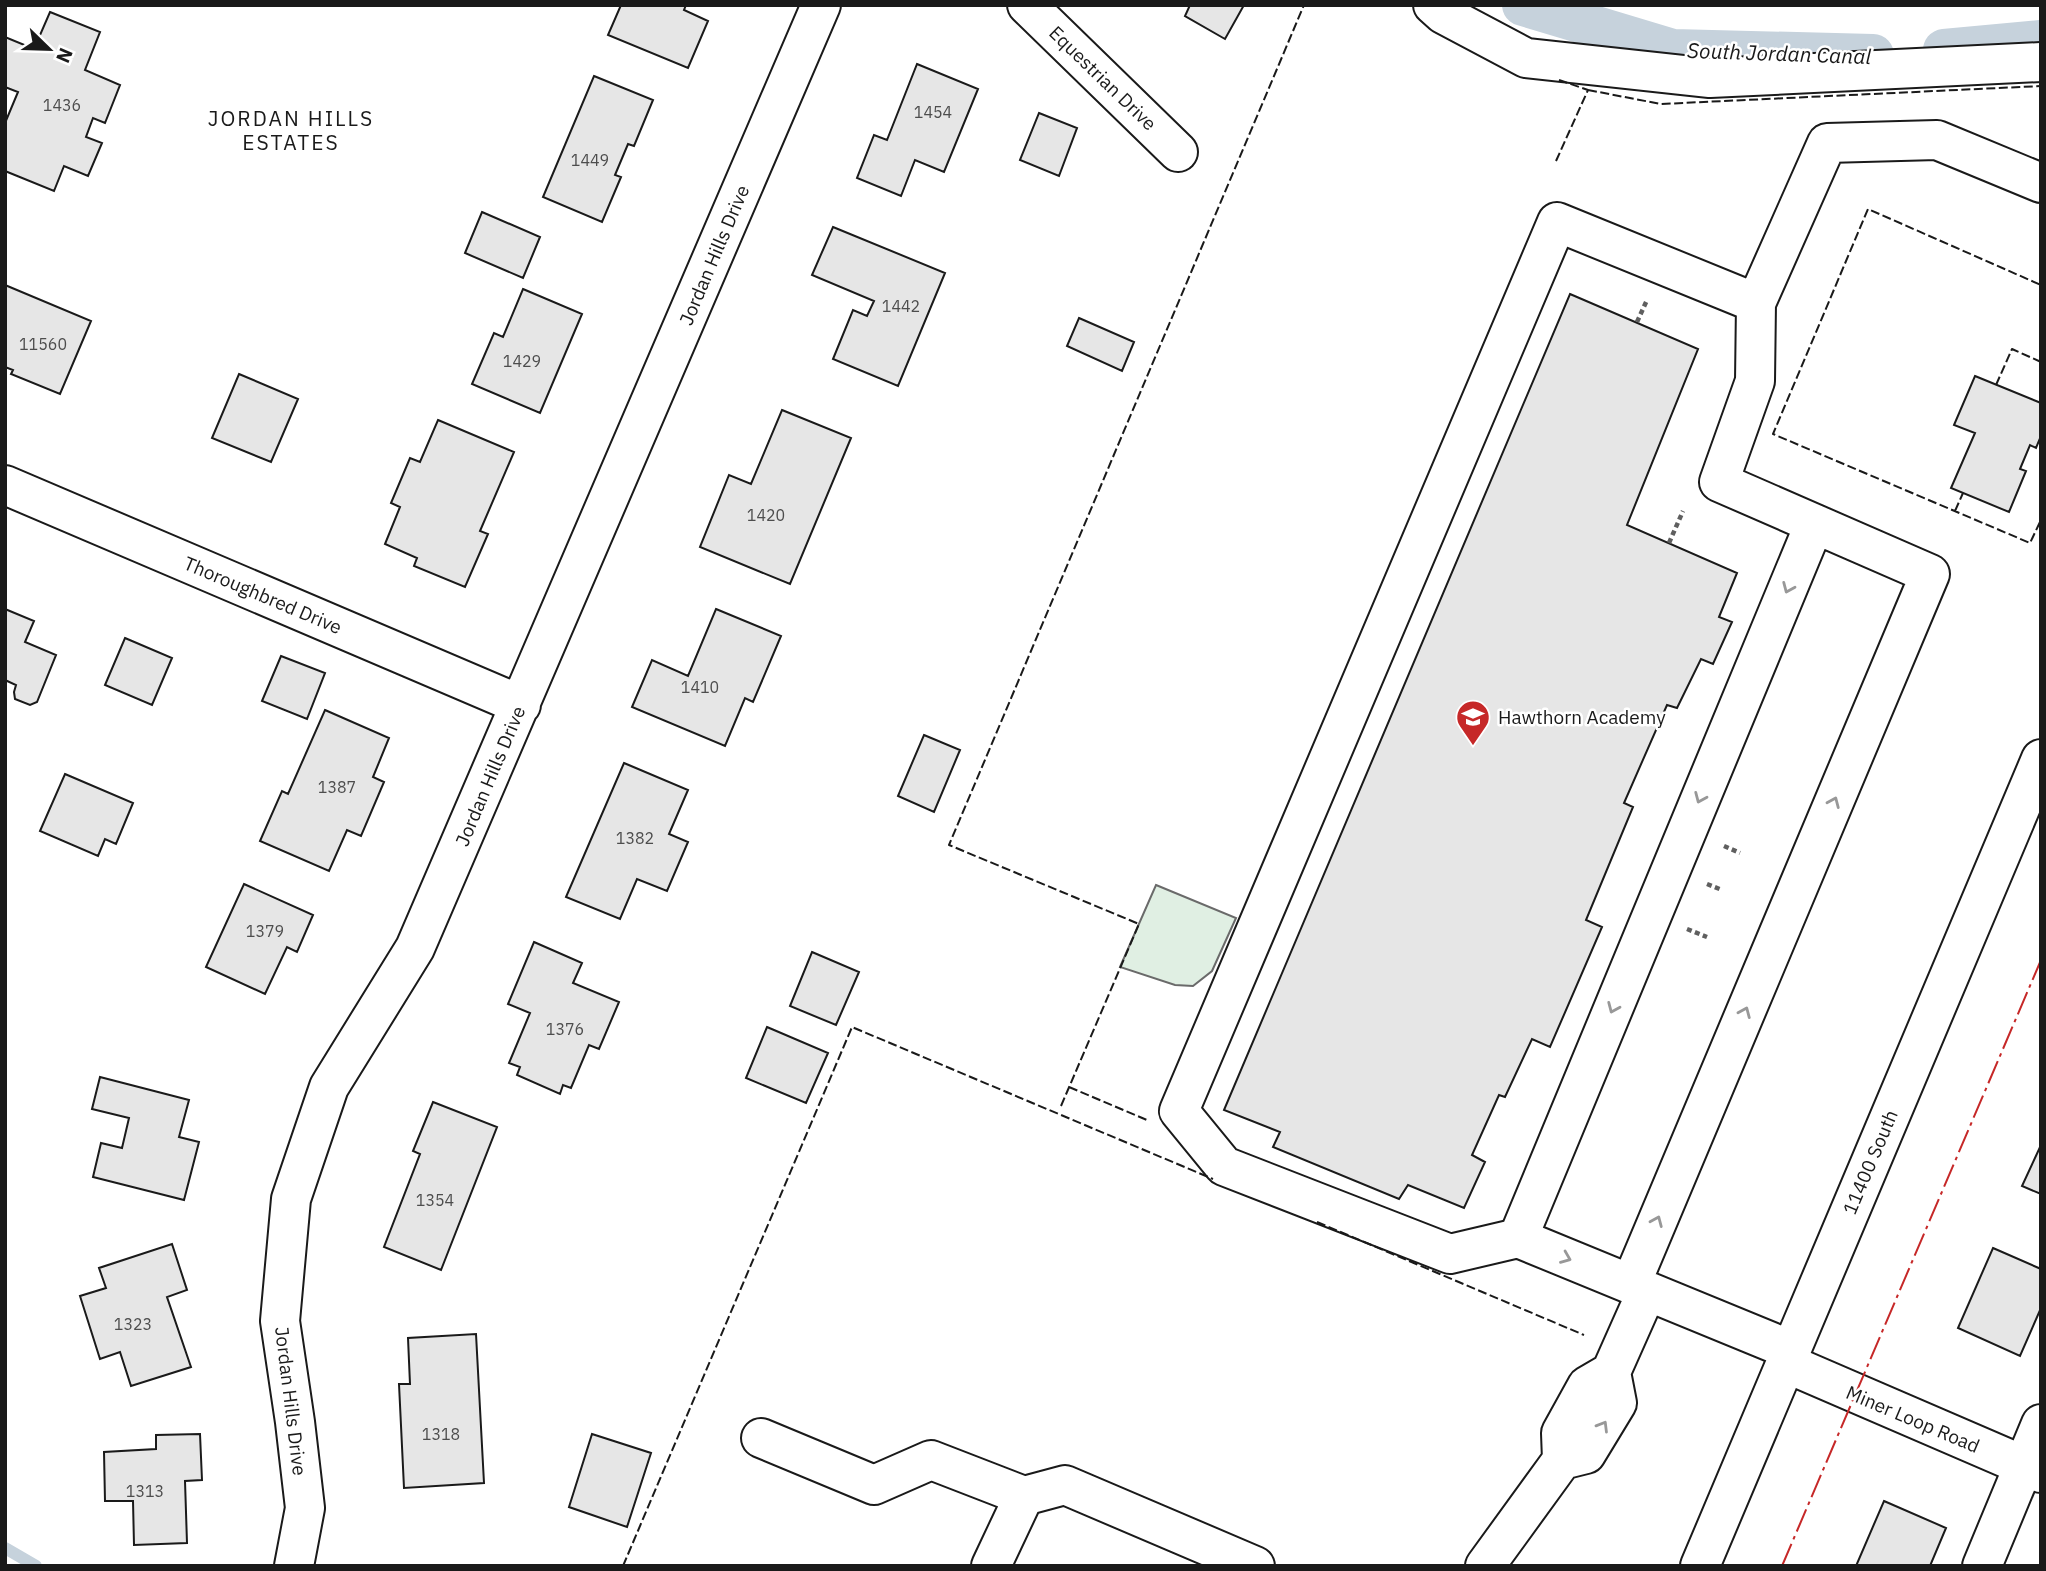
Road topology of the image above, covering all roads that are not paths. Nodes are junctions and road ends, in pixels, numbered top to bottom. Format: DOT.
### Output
graph roads {
  1 [pos="821,5"];
  2 [pos="1027,5"];
  3 [pos="1433,5"];
  4 [pos="2041,62"];
  5 [pos="1178,152"];
  6 [pos="2041,183"];
  7 [pos="1756,303"];
  8 [pos="5,485"];
  9 [pos="1814,525"];
  10 [pos="521,705"];
  11 [pos="2041,759"];
  12 [pos="1518,1238"];
  13 [pos="1639,1288"];
  14 [pos="1788,1357"];
  15 [pos="2041,1424"];
  16 [pos="761,1438"];
  17 [pos="2032,1470"];
  18 [pos="1024,1496"];
  19 [pos="294,1566"];
  20 [pos="991,1566"];
  21 [pos="1255,1566"];
  22 [pos="1485,1566"];
  23 [pos="1700,1566"];
  24 [pos="1982,1566"];
  1 -- 10 [label="street, Jordan Hills Drive"];
  2 -- 5 [label="street, Equestrian Drive"];
  3 -- 4 [label="street"];
  6 -- 7 [label="street"];
  7 -- 9 [label="street"];
  7 -- 12 [label="street"];
  8 -- 10 [label="street, Thoroughbred Drive"];
  9 -- 12 [label="street, one-way"];
  13 -- 9 [label="street, one-way"];
  10 -- 19 [label="street, Jordan Hills Drive"];
  11 -- 14 [label="street, 11400 South"];
  12 -- 13 [label="street, Miner Loop Road, one-way"];
  13 -- 14 [label="street, Miner Loop Road"];
  13 -- 22 [label="street"];
  14 -- 17 [label="street, Miner Loop Road"];
  14 -- 23 [label="street, 11400 South"];
  15 -- 17 [label="street"];
  16 -- 18 [label="street"];
  17 -- 24 [label="street"];
  18 -- 20 [label="street"];
  18 -- 21 [label="street"];
}
